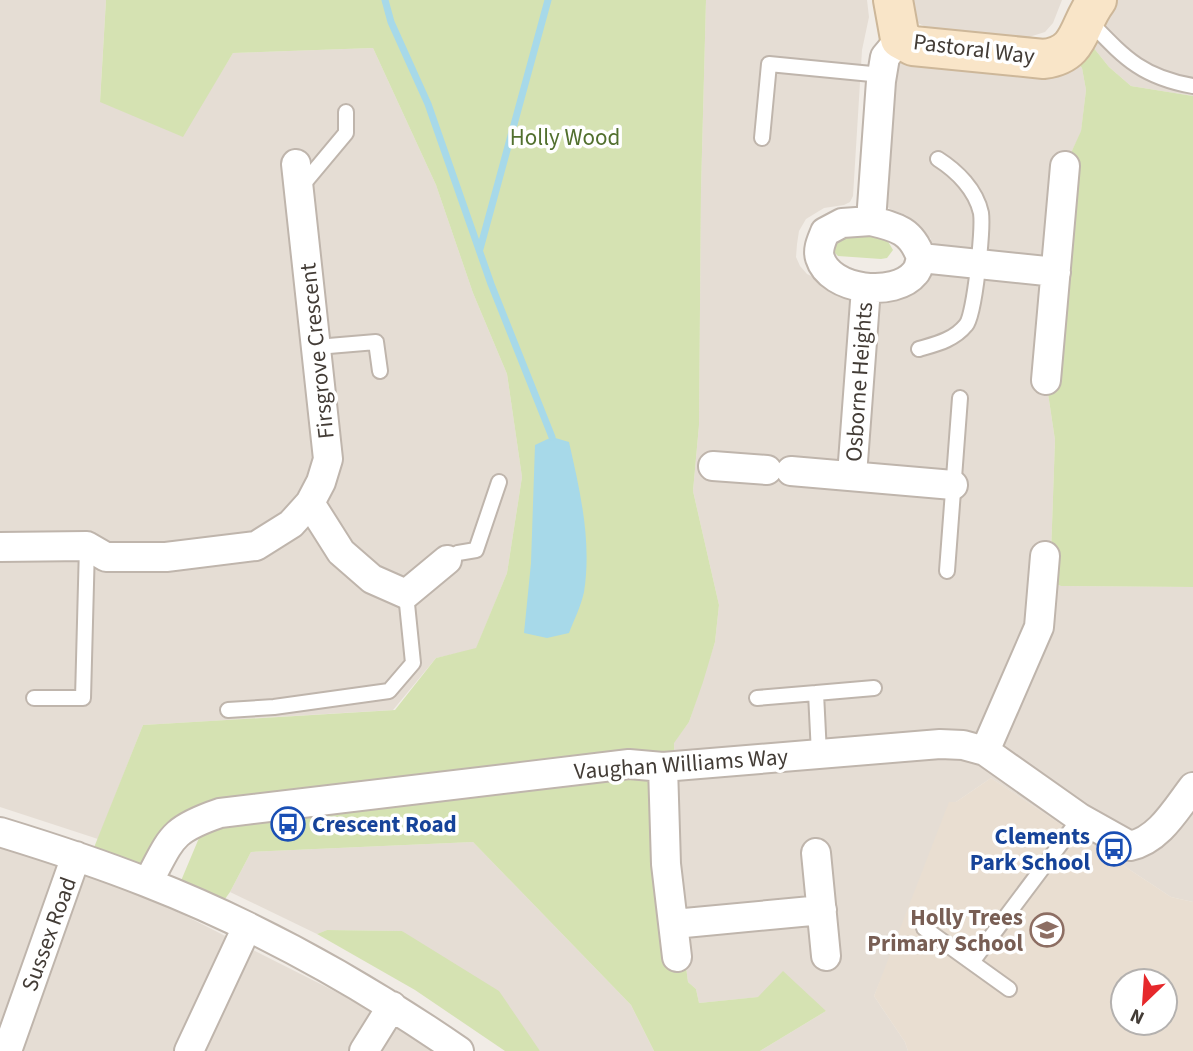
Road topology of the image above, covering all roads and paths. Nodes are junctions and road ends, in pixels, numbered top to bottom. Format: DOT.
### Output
graph roads {
  1 [pos="893,0"];
  2 [pos="900,0"];
  3 [pos="1091,9"];
  4 [pos="901,39"];
  5 [pos="882,75"];
  6 [pos="1193,86"];
  7 [pos="346,112"];
  8 [pos="762,138"];
  9 [pos="938,159"];
  10 [pos="1065,166"];
  11 [pos="298,177"];
  12 [pos="871,221"];
  13 [pos="921,258"];
  14 [pos="978,265"];
  15 [pos="1056,272"];
  16 [pos="866,288"];
  17 [pos="317,347"];
  18 [pos="919,349"];
  19 [pos="380,371"];
  20 [pos="1046,380"];
  21 [pos="960,398"];
  22 [pos="713,466"];
  23 [pos="852,475"];
  24 [pos="499,482"];
  25 [pos="953,485"];
  26 [pos="310,503"];
  27 [pos="87,546"];
  28 [pos="0,547"];
  29 [pos="1045,556"];
  30 [pos="447,560"];
  31 [pos="947,571"];
  32 [pos="406,594"];
  33 [pos="874,688"];
  34 [pos="817,693"];
  35 [pos="34,698"];
  36 [pos="757,698"];
  37 [pos="228,710"];
  38 [pos="985,751"];
  39 [pos="819,754"];
  40 [pos="663,767"];
  41 [pos="1193,787"];
  42 [pos="1080,818"];
  43 [pos="0,832"];
  44 [pos="816,853"];
  45 [pos="76,856"];
  46 [pos="148,882"];
  47 [pos="822,910"];
  48 [pos="674,925"];
  49 [pos="247,927"];
  50 [pos="923,928"];
  51 [pos="826,956"];
  52 [pos="677,957"];
  53 [pos="972,962"];
  54 [pos="1009,989"];
  55 [pos="391,1006"];
  56 [pos="7,1051"];
  57 [pos="190,1051"];
  58 [pos="364,1051"];
  59 [pos="459,1051"];
  1 -- 2 [label="lane"];
  1 -- 4 [label="street, Pastoral Way"];
  3 -- 4 [label="street, Pastoral Way"];
  3 -- 6 [label="lane"];
  4 -- 5 [label="street"];
  5 -- 8 [label="lane"];
  5 -- 12 [label="street"];
  7 -- 11 [label="lane"];
  9 -- 14 [label="lane"];
  10 -- 15 [label="street"];
  11 -- 17 [label="street, Firsgrove Crescent"];
  12 -- 13 [label="street, Osborne Heights"];
  12 -- 16 [label="street, Osborne Heights"];
  13 -- 14 [label="street"];
  13 -- 16 [label="street, Osborne Heights"];
  14 -- 15 [label="street"];
  14 -- 18 [label="lane"];
  15 -- 20 [label="street"];
  16 -- 23 [label="street, Osborne Heights"];
  17 -- 19 [label="lane"];
  17 -- 26 [label="street, Firsgrove Crescent"];
  21 -- 25 [label="lane"];
  22 -- 23 [label="street, Osborne Heights"];
  23 -- 25 [label="street, Osborne Heights"];
  24 -- 30 [label="lane"];
  25 -- 31 [label="lane"];
  26 -- 27 [label="street, Firsgrove Crescent"];
  26 -- 32 [label="street"];
  27 -- 28 [label="street, Firsgrove Crescent"];
  27 -- 35 [label="lane"];
  29 -- 38 [label="street"];
  30 -- 32 [label="street"];
  32 -- 37 [label="lane"];
  33 -- 34 [label="lane"];
  34 -- 36 [label="lane"];
  34 -- 39 [label="lane"];
  38 -- 39 [label="street, Vaughan Williams Way"];
  38 -- 42 [label="street, Vaughan Williams Way"];
  39 -- 40 [label="street, Vaughan Williams Way"];
  40 -- 46 [label="street, Vaughan Williams Way"];
  40 -- 48 [label="street"];
  41 -- 42 [label="street, Vaughan Williams Way"];
  42 -- 53 [label="lane"];
  43 -- 45 [label="street"];
  44 -- 47 [label="street"];
  45 -- 46 [label="street"];
  45 -- 56 [label="street, Sussex Road"];
  46 -- 49 [label="street"];
  47 -- 48 [label="street"];
  47 -- 51 [label="street"];
  48 -- 52 [label="street"];
  49 -- 55 [label="street"];
  49 -- 57 [label="street"];
  50 -- 53 [label="lane"];
  53 -- 54 [label="lane"];
  55 -- 58 [label="street"];
  55 -- 59 [label="street"];
}
